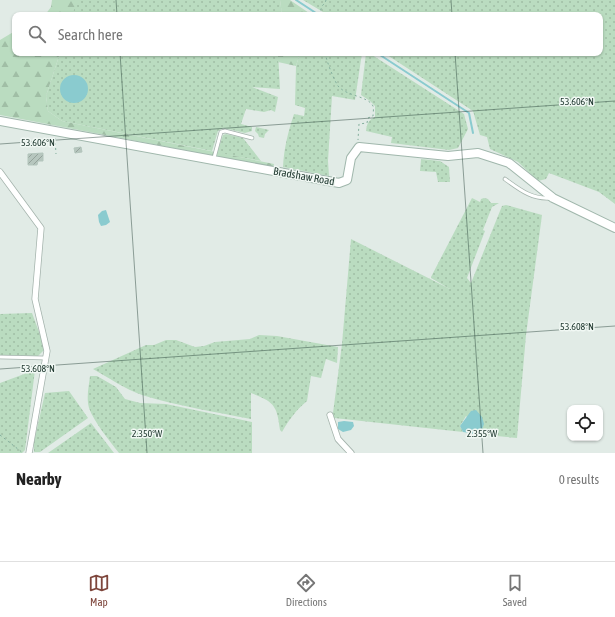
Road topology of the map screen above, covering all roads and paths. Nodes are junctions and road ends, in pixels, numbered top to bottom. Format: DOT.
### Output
graph roads {
  1 [pos="326,0"];
  2 [pos="320,12"];
  3 [pos="326,56"];
  4 [pos="0,121"];
  5 [pos="56,132"];
  6 [pos="252,138"];
  7 [pos="358,145"];
  8 [pos="56,154"];
  9 [pos="213,160"];
  10 [pos="0,172"];
  11 [pos="505,179"];
  12 [pos="553,198"];
  13 [pos="615,228"];
  14 [pos="0,357"];
  15 [pos="45,358"];
  16 [pos="330,415"];
  17 [pos="0,435"];
  18 [pos="23,453"];
  19 [pos="29,453"];
  20 [pos="351,453"];
  1 -- 2 [label="path"];
  3 -- 7 [label="path"];
  4 -- 5 [label="street, Bradshaw Road"];
  5 -- 8 [label="path"];
  5 -- 9 [label="street, Bradshaw Road"];
  6 -- 9 [label="lane"];
  9 -- 12 [label="street, Bradshaw Road"];
  10 -- 15 [label="street"];
  11 -- 12 [label="lane"];
  12 -- 13 [label="street, Bradshaw Road"];
  14 -- 15 [label="lane"];
  15 -- 19 [label="street"];
  16 -- 20 [label="street"];
  17 -- 18 [label="path"];
}
